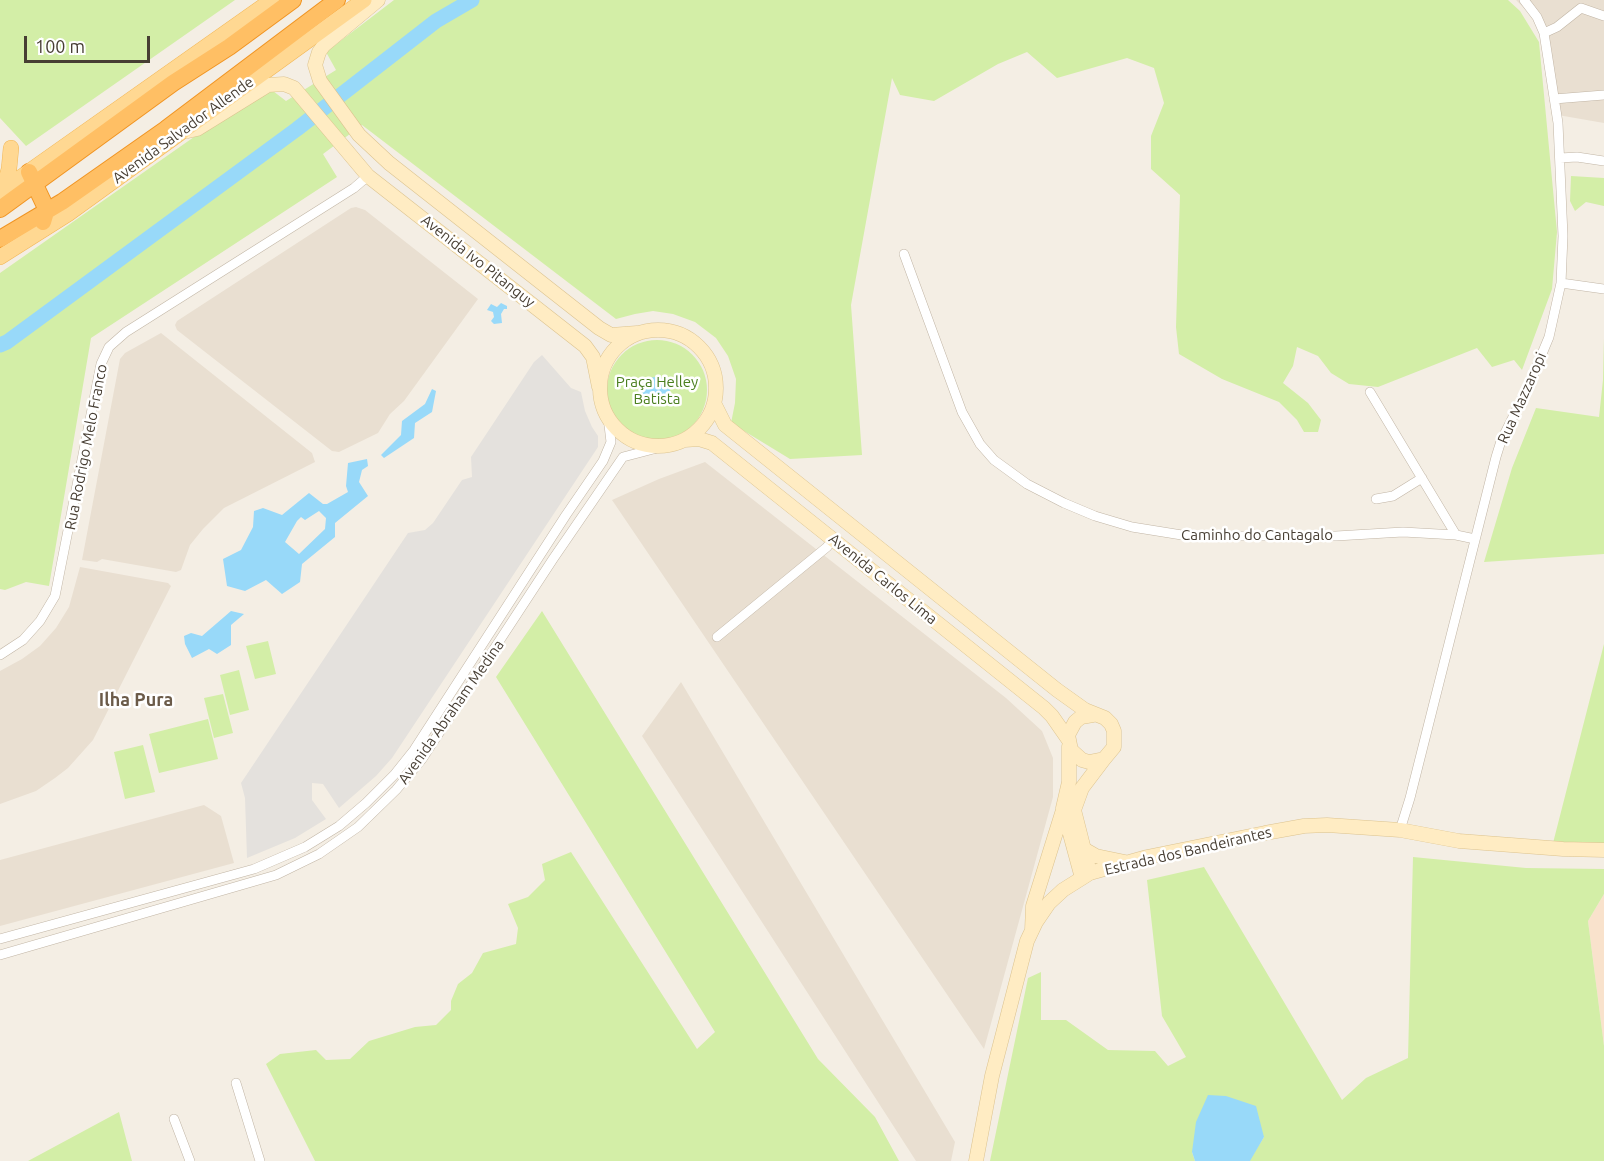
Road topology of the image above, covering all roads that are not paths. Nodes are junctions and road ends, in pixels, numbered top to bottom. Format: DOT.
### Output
graph roads {
  1 [pos="273,0"];
  2 [pos="294,0"];
  3 [pos="337,0"];
  4 [pos="364,0"];
  5 [pos="378,0"];
  6 [pos="1524,0"];
  7 [pos="1604,16"];
  8 [pos="1544,33"];
  9 [pos="204,63"];
  10 [pos="226,92"];
  11 [pos="1604,95"];
  12 [pos="1554,99"];
  13 [pos="183,130"];
  14 [pos="11,148"];
  15 [pos="1560,158"];
  16 [pos="1604,161"];
  17 [pos="389,163"];
  18 [pos="364,171"];
  19 [pos="26,187"];
  20 [pos="62,202"];
  21 [pos="0,209"];
  22 [pos="0,239"];
  23 [pos="0,250"];
  24 [pos="904,254"];
  25 [pos="0,257"];
  26 [pos="1561,283"];
  27 [pos="1604,289"];
  28 [pos="637,333"];
  29 [pos="599,387"];
  30 [pos="1371,392"];
  31 [pos="715,405"];
  32 [pos="608,417"];
  33 [pos="685,440"];
  34 [pos="665,446"];
  35 [pos="1422,478"];
  36 [pos="1376,499"];
  37 [pos="1456,535"];
  38 [pos="833,538"];
  39 [pos="1475,539"];
  40 [pos="717,637"];
  41 [pos="0,655"];
  42 [pos="1093,715"];
  43 [pos="1069,743"];
  44 [pos="1104,759"];
  45 [pos="1063,808"];
  46 [pos="1400,830"];
  47 [pos="1082,848"];
  48 [pos="1604,849"];
  49 [pos="1128,862"];
  50 [pos="1086,876"];
  51 [pos="180,890"];
  52 [pos="162,895"];
  53 [pos="182,903"];
  54 [pos="165,908"];
  55 [pos="1032,931"];
  56 [pos="0,939"];
  57 [pos="0,955"];
  58 [pos="236,1083"];
  59 [pos="174,1119"];
  60 [pos="190,1161"];
  61 [pos="260,1161"];
  62 [pos="976,1161"];
  1 -- 9 [label="highway"];
  1 -- 19 [label="main road, Avenida Salvador Allende"];
  2 -- 9 [label="highway, Avenida Salvador Allende"];
  3 -- 10 [label="highway, Avenida Salvador Allende"];
  4 -- 10 [label="main road, Avenida Salvador Allende"];
  5 -- 17 [label="street, Avenida Ivo Pitanguy"];
  6 -- 8 [label="street, Rua Mazzaropi"];
  7 -- 8 [label="street"];
  8 -- 12 [label="street, Rua Mazzaropi"];
  9 -- 10 [label="highway"];
  9 -- 19 [label="highway, Avenida Salvador Allende"];
  10 -- 13 [label="main road, Avenida Salvador Allende"];
  10 -- 20 [label="highway, Avenida Salvador Allende"];
  11 -- 12 [label="street"];
  12 -- 15 [label="street, Rua Mazzaropi"];
  13 -- 18 [label="street, Avenida Ivo Pitanguy"];
  13 -- 25 [label="main road, Avenida Salvador Allende"];
  14 -- 19 [label="main road"];
  15 -- 16 [label="street"];
  15 -- 26 [label="street, Rua Mazzaropi"];
  17 -- 18 [label="street"];
  17 -- 28 [label="street, Avenida Ivo Pitanguy"];
  18 -- 29 [label="street, Avenida Ivo Pitanguy"];
  18 -- 41 [label="street, Rua Rodrigo Melo Franco"];
  19 -- 20 [label="highway, Avenida Salvador Allende"];
  19 -- 20 [label="highway"];
  19 -- 21 [label="highway, Avenida Salvador Allende"];
  19 -- 22 [label="highway, Avenida Salvador Allende"];
  19 -- 23 [label="highway"];
  24 -- 37 [label="street, Caminho do Cantagalo"];
  26 -- 27 [label="street"];
  26 -- 39 [label="street, Rua Mazzaropi"];
  28 -- 29 [label="street"];
  28 -- 31 [label="street"];
  29 -- 32 [label="street"];
  30 -- 35 [label="street"];
  31 -- 33 [label="street"];
  31 -- 42 [label="street, Avenida Carlos Lima"];
  32 -- 34 [label="street"];
  32 -- 51 [label="street, Avenida Abraham Medina"];
  33 -- 34 [label="street"];
  33 -- 38 [label="street, Avenida Carlos Lima"];
  34 -- 53 [label="street, Avenida Abraham Medina"];
  35 -- 36 [label="street"];
  35 -- 37 [label="street"];
  37 -- 39 [label="street, Caminho do Cantagalo"];
  38 -- 40 [label="street"];
  38 -- 43 [label="street, Avenida Carlos Lima"];
  39 -- 46 [label="street, Rua Mazzaropi"];
  42 -- 43 [label="street"];
  42 -- 44 [label="street, Avenida Carlos Lima"];
  43 -- 44 [label="street, Avenida Carlos Lima"];
  43 -- 45 [label="street"];
  44 -- 47 [label="street, Avenida Carlos Lima"];
  45 -- 50 [label="street"];
  45 -- 55 [label="street"];
  46 -- 48 [label="street, Estrada dos Bandeirantes"];
  46 -- 49 [label="street, Estrada dos Bandeirantes"];
  47 -- 49 [label="street"];
  47 -- 50 [label="street, Avenida Carlos Lima"];
  49 -- 50 [label="street, Estrada dos Bandeirantes"];
  50 -- 55 [label="street, Estrada dos Bandeirantes"];
  51 -- 52 [label="street, Avenida Abraham Medina"];
  51 -- 53 [label="street"];
  52 -- 54 [label="street"];
  52 -- 56 [label="street, Avenida Abraham Medina"];
  53 -- 54 [label="street, Avenida Abraham Medina"];
  54 -- 57 [label="street, Avenida Abraham Medina"];
  55 -- 62 [label="street, Estrada dos Bandeirantes"];
  58 -- 61 [label="street"];
  59 -- 60 [label="street"];
}
